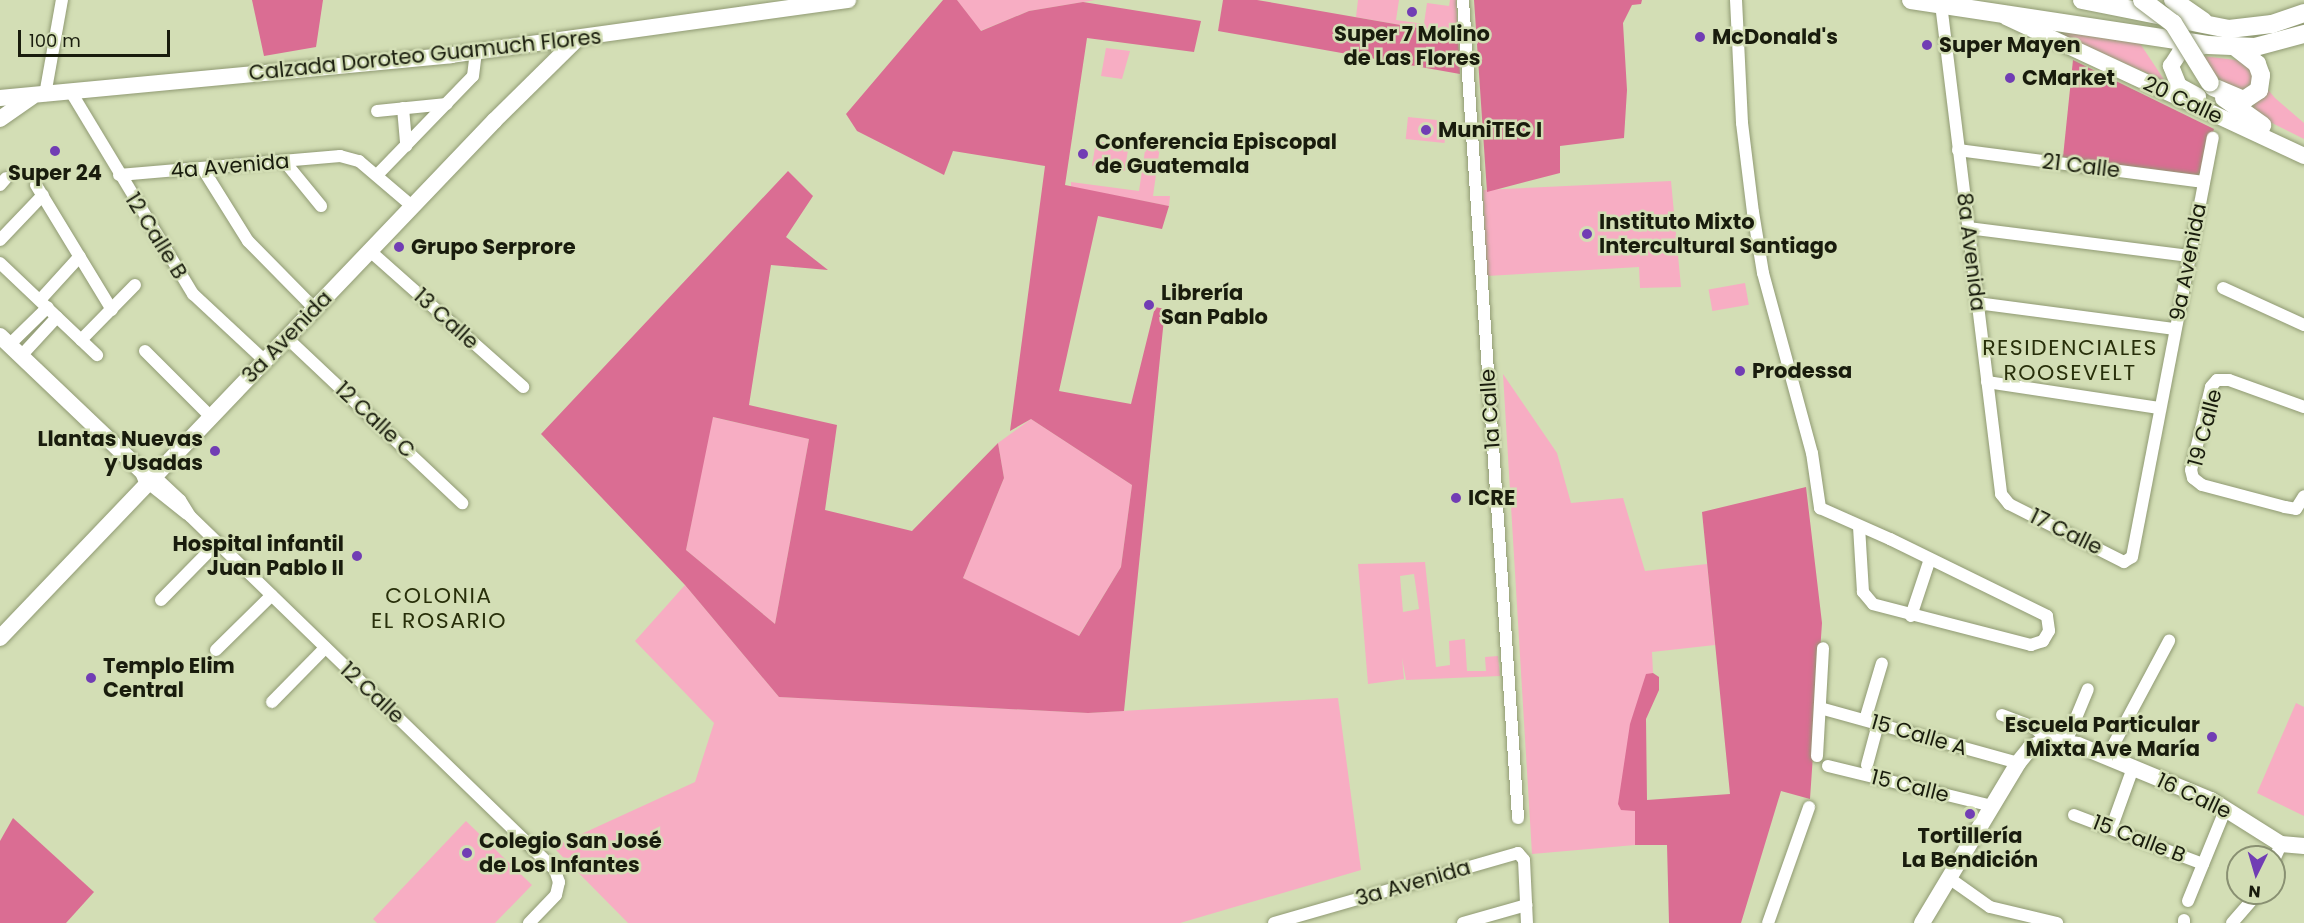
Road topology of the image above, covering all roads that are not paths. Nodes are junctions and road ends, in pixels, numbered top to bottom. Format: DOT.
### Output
graph roads {
  1 [pos="62,0"];
  2 [pos="848,0"];
  3 [pos="1463,0"];
  4 [pos="1736,0"];
  5 [pos="1911,0"];
  6 [pos="2082,0"];
  7 [pos="2142,0"];
  8 [pos="2173,0"];
  9 [pos="1941,4"];
  10 [pos="1997,13"];
  11 [pos="2304,14"];
  12 [pos="2209,25"];
  13 [pos="2304,34"];
  14 [pos="577,39"];
  15 [pos="524,45"];
  16 [pos="2208,45"];
  17 [pos="2235,47"];
  18 [pos="476,51"];
  19 [pos="532,83"];
  20 [pos="2212,85"];
  21 [pos="71,92"];
  22 [pos="39,95"];
  23 [pos="0,98"];
  24 [pos="447,104"];
  25 [pos="403,108"];
  26 [pos="377,111"];
  27 [pos="0,119"];
  28 [pos="2262,125"];
  29 [pos="2213,138"];
  30 [pos="406,146"];
  31 [pos="2304,146"];
  32 [pos="1958,150"];
  33 [pos="2304,156"];
  34 [pos="285,162"];
  35 [pos="203,169"];
  36 [pos="378,174"];
  37 [pos="119,175"];
  38 [pos="2204,182"];
  39 [pos="321,206"];
  40 [pos="413,207"];
  41 [pos="1968,228"];
  42 [pos="0,240"];
  43 [pos="370,251"];
  44 [pos="2189,255"];
  45 [pos="80,256"];
  46 [pos="0,263"];
  47 [pos="135,285"];
  48 [pos="2223,288"];
  49 [pos="44,303"];
  50 [pos="1977,303"];
  51 [pos="315,308"];
  52 [pos="112,309"];
  53 [pos="57,317"];
  54 [pos="31,323"];
  55 [pos="2304,325"];
  56 [pos="2175,329"];
  57 [pos="41,334"];
  58 [pos="287,338"];
  59 [pos="81,340"];
  60 [pos="10,346"];
  61 [pos="145,351"];
  62 [pos="97,356"];
  63 [pos="265,361"];
  64 [pos="1987,382"];
  65 [pos="523,387"];
  66 [pos="2304,407"];
  67 [pos="2159,408"];
  68 [pos="210,416"];
  69 [pos="148,476"];
  70 [pos="2304,496"];
  71 [pos="2003,500"];
  72 [pos="462,503"];
  73 [pos="1859,526"];
  74 [pos="218,542"];
  75 [pos="1930,559"];
  76 [pos="2129,561"];
  77 [pos="272,595"];
  78 [pos="161,600"];
  79 [pos="1911,616"];
  80 [pos="0,638"];
  81 [pos="2169,641"];
  82 [pos="325,648"];
  83 [pos="1823,648"];
  84 [pos="216,650"];
  85 [pos="1882,663"];
  86 [pos="2088,689"];
  87 [pos="272,702"];
  88 [pos="1820,708"];
  89 [pos="2002,715"];
  90 [pos="1865,720"];
  91 [pos="1878,724"];
  92 [pos="2047,740"];
  93 [pos="2066,742"];
  94 [pos="1817,756"];
  95 [pos="2107,757"];
  96 [pos="2018,763"];
  97 [pos="1867,765"];
  98 [pos="1828,766"];
  99 [pos="2133,768"];
  100 [pos="1992,806"];
  101 [pos="1809,807"];
  102 [pos="2226,808"];
  103 [pos="2074,815"];
  104 [pos="1518,818"];
  105 [pos="2111,829"];
  106 [pos="2281,844"];
  107 [pos="2304,846"];
  108 [pos="2203,864"];
  109 [pos="1949,878"];
  110 [pos="2188,901"];
  111 [pos="1526,905"];
  112 [pos="2248,905"];
  113 [pos="529,923"];
  114 [pos="1274,923"];
  115 [pos="1463,923"];
  116 [pos="1527,923"];
  117 [pos="1768,923"];
  118 [pos="1922,923"];
  119 [pos="2057,923"];
  120 [pos="2232,923"];
  1 -- 22 [label="street"];
  2 -- 14 [label="main road, Calzada Doroteo Guamuch Flores"];
  3 -- 104 [label="street, 1a Calle"];
  4 -- 73 [label="street"];
  5 -- 9 [label="highway"];
  6 -- 12 [label="highway"];
  7 -- 20 [label="highway, bridge"];
  8 -- 12 [label="highway"];
  9 -- 10 [label="highway"];
  9 -- 32 [label="street, 8a Avenida"];
  10 -- 16 [label="highway"];
  10 -- 33 [label="main road, 20 Calle"];
  11 -- 12 [label="highway"];
  13 -- 17 [label="highway"];
  14 -- 15 [label="main road, Calzada Doroteo Guamuch Flores"];
  14 -- 19 [label="main road, 3a Avenida"];
  15 -- 18 [label="main road, Calzada Doroteo Guamuch Flores"];
  15 -- 19 [label="main road"];
  16 -- 17 [label="highway"];
  16 -- 28 [label="main road, 20 Calle"];
  17 -- 20 [label="highway"];
  18 -- 21 [label="main road, Calzada Doroteo Guamuch Flores"];
  18 -- 24 [label="street"];
  19 -- 40 [label="main road, 3a Avenida"];
  20 -- 28 [label="highway"];
  21 -- 22 [label="main road, Calzada Doroteo Guamuch Flores"];
  21 -- 37 [label="street, 12 Calle B"];
  22 -- 23 [label="main road, Calzada Doroteo Guamuch Flores"];
  22 -- 27 [label="main road"];
  24 -- 25 [label="street"];
  24 -- 30 [label="street"];
  25 -- 26 [label="street"];
  25 -- 30 [label="street"];
  28 -- 31 [label="main road, 20 Calle"];
  29 -- 38 [label="street, 9a Avenida"];
  30 -- 36 [label="street"];
  32 -- 38 [label="street, 21 Calle"];
  32 -- 41 [label="street, 8a Avenida"];
  34 -- 35 [label="street, 4a Avenida"];
  34 -- 36 [label="street, 4a Avenida"];
  34 -- 39 [label="street"];
  35 -- 37 [label="street, 4a Avenida"];
  35 -- 51 [label="street"];
  36 -- 40 [label="street"];
  37 -- 63 [label="street, 12 Calle B"];
  38 -- 44 [label="street, 9a Avenida"];
  40 -- 43 [label="main road, 3a Avenida"];
  41 -- 44 [label="street"];
  41 -- 50 [label="street, 8a Avenida"];
  42 -- 45 [label="street"];
  43 -- 51 [label="main road, 3a Avenida"];
  43 -- 65 [label="street, 13 Calle"];
  44 -- 56 [label="street, 9a Avenida"];
  45 -- 49 [label="street"];
  45 -- 52 [label="street"];
  46 -- 49 [label="street"];
  47 -- 52 [label="street"];
  48 -- 55 [label="street"];
  49 -- 53 [label="street"];
  49 -- 54 [label="street"];
  50 -- 56 [label="street"];
  50 -- 64 [label="street, 8a Avenida"];
  51 -- 58 [label="main road, 3a Avenida"];
  52 -- 59 [label="street"];
  53 -- 57 [label="street"];
  53 -- 59 [label="street"];
  54 -- 57 [label="street"];
  54 -- 60 [label="street"];
  56 -- 67 [label="street, 9a Avenida"];
  57 -- 60 [label="street"];
  58 -- 63 [label="main road, 3a Avenida"];
  58 -- 72 [label="street, 12 Calle C"];
  59 -- 62 [label="street"];
  60 -- 69 [label="main road, 12 Calle"];
  61 -- 68 [label="street"];
  63 -- 68 [label="main road, 3a Avenida"];
  64 -- 67 [label="street"];
  64 -- 71 [label="street, 8a Avenida"];
  66 -- 70 [label="street, 19 Calle"];
  67 -- 76 [label="street, 9a Avenida"];
  68 -- 69 [label="main road, 3a Avenida"];
  69 -- 74 [label="street, 12 Calle"];
  69 -- 80 [label="main road, 3a Avenida"];
  71 -- 76 [label="street, 17 Calle"];
  73 -- 75 [label="street"];
  73 -- 79 [label="street"];
  74 -- 77 [label="street, 12 Calle"];
  74 -- 78 [label="street"];
  75 -- 79 [label="street"];
  75 -- 79 [label="street"];
  77 -- 82 [label="street, 12 Calle"];
  77 -- 84 [label="street"];
  81 -- 95 [label="street"];
  82 -- 87 [label="street"];
  82 -- 113 [label="street, 12 Calle"];
  83 -- 88 [label="street"];
  85 -- 90 [label="street"];
  86 -- 93 [label="street"];
  88 -- 90 [label="street, 15 Calle A"];
  88 -- 94 [label="street"];
  89 -- 92 [label="street"];
  90 -- 91 [label="street, 15 Calle A"];
  91 -- 96 [label="street, 15 Calle A"];
  91 -- 97 [label="street"];
  92 -- 93 [label="main road, 16 Calle"];
  92 -- 96 [label="main road"];
  93 -- 95 [label="main road, 16 Calle"];
  95 -- 99 [label="main road, 16 Calle"];
  96 -- 100 [label="main road"];
  98 -- 100 [label="street, 15 Calle"];
  99 -- 102 [label="main road, 16 Calle"];
  99 -- 105 [label="street"];
  100 -- 109 [label="main road"];
  101 -- 117 [label="street"];
  102 -- 106 [label="main road, 16 Calle"];
  102 -- 108 [label="street"];
  103 -- 105 [label="street, 15 Calle B"];
  105 -- 108 [label="street, 15 Calle B"];
  106 -- 107 [label="main road, 16 Calle"];
  108 -- 110 [label="street"];
  109 -- 118 [label="main road"];
  109 -- 119 [label="street"];
  111 -- 114 [label="street, 3a Avenida"];
  111 -- 115 [label="street"];
  111 -- 116 [label="street"];
  112 -- 120 [label="street"];
}
